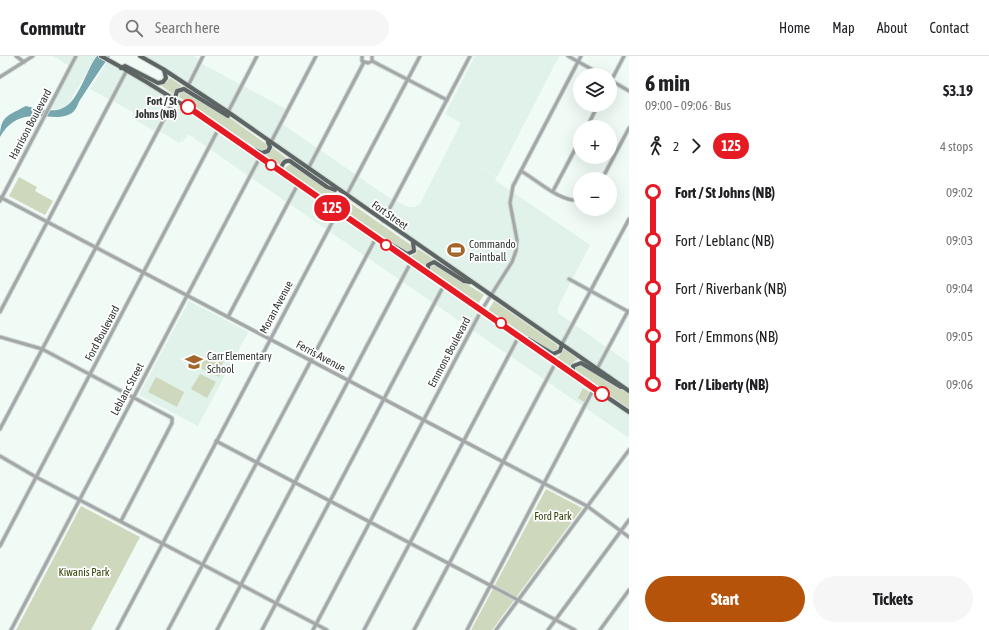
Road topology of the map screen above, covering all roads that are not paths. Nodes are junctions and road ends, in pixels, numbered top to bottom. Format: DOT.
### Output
graph roads {
  1 [pos="16,56"];
  2 [pos="33,56"];
  3 [pos="76,56"];
  4 [pos="101,56"];
  5 [pos="140,56"];
  6 [pos="203,56"];
  7 [pos="257,56"];
  8 [pos="316,56"];
  9 [pos="362,56"];
  10 [pos="372,56"];
  11 [pos="420,56"];
  12 [pos="470,56"];
  13 [pos="568,56"];
  14 [pos="581,56"];
  15 [pos="624,56"];
  16 [pos="372,61"];
  17 [pos="24,62"];
  18 [pos="364,62"];
  19 [pos="578,62"];
  20 [pos="122,68"];
  21 [pos="589,68"];
  22 [pos="617,68"];
  23 [pos="163,69"];
  24 [pos="127,70"];
  25 [pos="0,77"];
  26 [pos="408,79"];
  27 [pos="617,85"];
  28 [pos="188,86"];
  29 [pos="629,91"];
  30 [pos="175,98"];
  31 [pos="447,100"];
  32 [pos="228,112"];
  33 [pos="238,120"];
  34 [pos="220,128"];
  35 [pos="629,128"];
  36 [pos="266,139"];
  37 [pos="271,142"];
  38 [pos="573,153"];
  39 [pos="260,157"];
  40 [pos="308,169"];
  41 [pos="521,170"];
  42 [pos="606,172"];
  43 [pos="284,174"];
  44 [pos="298,184"];
  45 [pos="340,191"];
  46 [pos="553,191"];
  47 [pos="346,196"];
  48 [pos="1,198"];
  49 [pos="573,199"];
  50 [pos="337,211"];
  51 [pos="629,219"];
  52 [pos="383,221"];
  53 [pos="48,222"];
  54 [pos="371,234"];
  55 [pos="376,238"];
  56 [pos="416,245"];
  57 [pos="96,247"];
  58 [pos="411,262"];
  59 [pos="144,273"];
  60 [pos="428,274"];
  61 [pos="569,279"];
  62 [pos="472,283"];
  63 [pos="444,285"];
  64 [pos="591,291"];
  65 [pos="187,295"];
  66 [pos="490,295"];
  67 [pos="482,311"];
  68 [pos="629,311"];
  69 [pos="0,312"];
  70 [pos="228,317"];
  71 [pos="518,335"];
  72 [pos="0,337"];
  73 [pos="270,339"];
  74 [pos="562,344"];
  75 [pos="42,349"];
  76 [pos="310,360"];
  77 [pos="556,362"];
  78 [pos="597,369"];
  79 [pos="573,374"];
  80 [pos="90,375"];
  81 [pos="348,381"];
  82 [pos="594,388"];
  83 [pos="627,390"];
  84 [pos="133,397"];
  85 [pos="384,399"];
  86 [pos="629,412"];
  87 [pos="423,420"];
  88 [pos="0,429"];
  89 [pos="216,440"];
  90 [pos="463,441"];
  91 [pos="629,450"];
  92 [pos="0,456"];
  93 [pos="256,462"];
  94 [pos="502,462"];
  95 [pos="36,477"];
  96 [pos="295,482"];
  97 [pos="544,484"];
  98 [pos="79,500"];
  99 [pos="331,501"];
  100 [pos="587,506"];
  101 [pos="629,520"];
  102 [pos="121,521"];
  103 [pos="370,522"];
  104 [pos="621,531"];
  105 [pos="629,537"];
  106 [pos="162,543"];
  107 [pos="410,543"];
  108 [pos="0,546"];
  109 [pos="449,564"];
  110 [pos="203,565"];
  111 [pos="241,585"];
  112 [pos="491,586"];
  113 [pos="629,590"];
  114 [pos="518,600"];
  115 [pos="276,603"];
  116 [pos="555,620"];
  117 [pos="316,624"];
  118 [pos="11,630"];
  119 [pos="117,630"];
  120 [pos="168,630"];
  121 [pos="217,630"];
  122 [pos="262,630"];
  123 [pos="313,630"];
  124 [pos="327,630"];
  125 [pos="364,630"];
  126 [pos="414,630"];
  127 [pos="467,630"];
  128 [pos="496,630"];
  129 [pos="548,630"];
  130 [pos="575,630"];
  131 [pos="600,630"];
  1 -- 17 [label="street"];
  2 -- 17 [label="street"];
  3 -- 48 [label="street, Harrison Boulevard"];
  4 -- 20 [label="main road"];
  5 -- 23 [label="main road, Fort Street"];
  6 -- 28 [label="street"];
  7 -- 32 [label="street"];
  8 -- 37 [label="street"];
  9 -- 18 [label="street"];
  10 -- 16 [label="street"];
  11 -- 26 [label="street, Moran Avenue"];
  12 -- 31 [label="street"];
  13 -- 19 [label="street"];
  14 -- 19 [label="street, Emmons Boulevard"];
  15 -- 22 [label="street"];
  16 -- 18 [label="street"];
  16 -- 26 [label="street"];
  17 -- 25 [label="street"];
  18 -- 40 [label="street"];
  19 -- 21 [label="street"];
  19 -- 41 [label="street, Emmons Boulevard"];
  20 -- 23 [label="main road"];
  20 -- 24 [label="main road"];
  23 -- 28 [label="main road, Fort Street"];
  24 -- 30 [label="main road"];
  24 -- 53 [label="street"];
  26 -- 31 [label="street"];
  26 -- 47 [label="street, Moran Avenue"];
  27 -- 29 [label="street"];
  28 -- 32 [label="main road, Fort Street"];
  30 -- 33 [label="main road"];
  30 -- 34 [label="main road"];
  30 -- 57 [label="street"];
  31 -- 52 [label="street"];
  32 -- 33 [label="main road, Fort Street"];
  33 -- 36 [label="main road, Fort Street"];
  34 -- 36 [label="main road"];
  34 -- 39 [label="main road"];
  34 -- 59 [label="street, Ford Boulevard"];
  35 -- 42 [label="street"];
  36 -- 37 [label="main road, Fort Street"];
  37 -- 40 [label="main road, Fort Street"];
  38 -- 46 [label="street"];
  39 -- 43 [label="main road"];
  39 -- 65 [label="street, Leblanc Street"];
  40 -- 45 [label="main road, Fort Street"];
  41 -- 46 [label="street"];
  41 -- 66 [label="street, Emmons Boulevard"];
  43 -- 44 [label="main road"];
  43 -- 45 [label="main road"];
  44 -- 50 [label="main road"];
  44 -- 70 [label="street"];
  45 -- 47 [label="main road, Fort Street"];
  46 -- 49 [label="street"];
  47 -- 50 [label="street, Moran Avenue"];
  47 -- 52 [label="main road, Fort Street"];
  48 -- 53 [label="street, Ferris Avenue"];
  50 -- 54 [label="main road"];
  50 -- 73 [label="street, Moran Avenue"];
  51 -- 64 [label="street"];
  52 -- 56 [label="main road, Fort Street"];
  53 -- 57 [label="street, Ferris Avenue"];
  53 -- 69 [label="street"];
  54 -- 55 [label="main road"];
  54 -- 56 [label="main road"];
  55 -- 58 [label="main road"];
  55 -- 76 [label="street"];
  56 -- 62 [label="main road"];
  57 -- 59 [label="street, Ferris Avenue"];
  57 -- 75 [label="street"];
  58 -- 60 [label="main road"];
  58 -- 81 [label="street"];
  59 -- 65 [label="street, Ferris Avenue"];
  59 -- 80 [label="street, Ford Boulevard"];
  60 -- 62 [label="main road"];
  60 -- 63 [label="main road"];
  61 -- 64 [label="street"];
  62 -- 66 [label="main road"];
  63 -- 67 [label="main road"];
  63 -- 85 [label="street"];
  64 -- 68 [label="street"];
  64 -- 74 [label="street"];
  65 -- 70 [label="street, Ferris Avenue"];
  65 -- 84 [label="street, Leblanc Street"];
  66 -- 67 [label="street, Emmons Boulevard"];
  66 -- 74 [label="main road"];
  67 -- 71 [label="main road"];
  67 -- 87 [label="street, Emmons Boulevard"];
  68 -- 78 [label="street"];
  70 -- 73 [label="street, Ferris Avenue"];
  71 -- 74 [label="main road"];
  71 -- 77 [label="main road"];
  71 -- 90 [label="street"];
  72 -- 75 [label="street"];
  73 -- 76 [label="street, Ferris Avenue"];
  73 -- 89 [label="street, Moran Avenue"];
  74 -- 78 [label="main road"];
  75 -- 80 [label="street"];
  75 -- 88 [label="street"];
  76 -- 81 [label="street, Ferris Avenue"];
  76 -- 93 [label="street"];
  77 -- 79 [label="main road"];
  77 -- 94 [label="street"];
  78 -- 83 [label="main road"];
  79 -- 82 [label="main road"];
  79 -- 83 [label="main road"];
  80 -- 84 [label="street"];
  80 -- 95 [label="street, Ford Boulevard"];
  81 -- 85 [label="street, Ferris Avenue"];
  81 -- 96 [label="street"];
  82 -- 86 [label="main road"];
  82 -- 97 [label="street"];
  84 -- 98 [label="street, Leblanc Street"];
  84 -- 102 [label="street"];
  85 -- 87 [label="street, Ferris Avenue"];
  85 -- 99 [label="street"];
  87 -- 90 [label="street, Ferris Avenue"];
  87 -- 103 [label="street, Emmons Boulevard"];
  89 -- 93 [label="street"];
  89 -- 106 [label="street, Moran Avenue"];
  90 -- 94 [label="street, Ferris Avenue"];
  90 -- 107 [label="street"];
  91 -- 100 [label="street"];
  92 -- 95 [label="street"];
  93 -- 96 [label="street"];
  93 -- 110 [label="street"];
  94 -- 97 [label="street, Ferris Avenue"];
  94 -- 109 [label="street"];
  95 -- 98 [label="street"];
  95 -- 108 [label="street, Ford Boulevard"];
  96 -- 99 [label="street"];
  96 -- 111 [label="street"];
  97 -- 100 [label="street, Ferris Avenue"];
  97 -- 112 [label="street"];
  98 -- 102 [label="street"];
  98 -- 118 [label="street, Leblanc Street"];
  99 -- 103 [label="street"];
  99 -- 115 [label="street"];
  100 -- 104 [label="street, Ferris Avenue"];
  100 -- 114 [label="street"];
  101 -- 104 [label="street"];
  102 -- 106 [label="street"];
  103 -- 107 [label="street"];
  103 -- 117 [label="street, Emmons Boulevard"];
  104 -- 105 [label="street, Ferris Avenue"];
  104 -- 116 [label="street"];
  106 -- 110 [label="street"];
  106 -- 119 [label="street, Moran Avenue"];
  107 -- 109 [label="street"];
  107 -- 125 [label="street"];
  109 -- 112 [label="street"];
  109 -- 126 [label="street"];
  110 -- 111 [label="street"];
  110 -- 120 [label="street"];
  111 -- 115 [label="street"];
  111 -- 121 [label="street"];
  112 -- 114 [label="street"];
  112 -- 127 [label="street"];
  113 -- 131 [label="street"];
  114 -- 116 [label="street"];
  114 -- 128 [label="street"];
  115 -- 117 [label="street"];
  115 -- 122 [label="street"];
  116 -- 129 [label="street"];
  116 -- 130 [label="street"];
  117 -- 123 [label="street, Emmons Boulevard"];
  117 -- 124 [label="street"];
}
